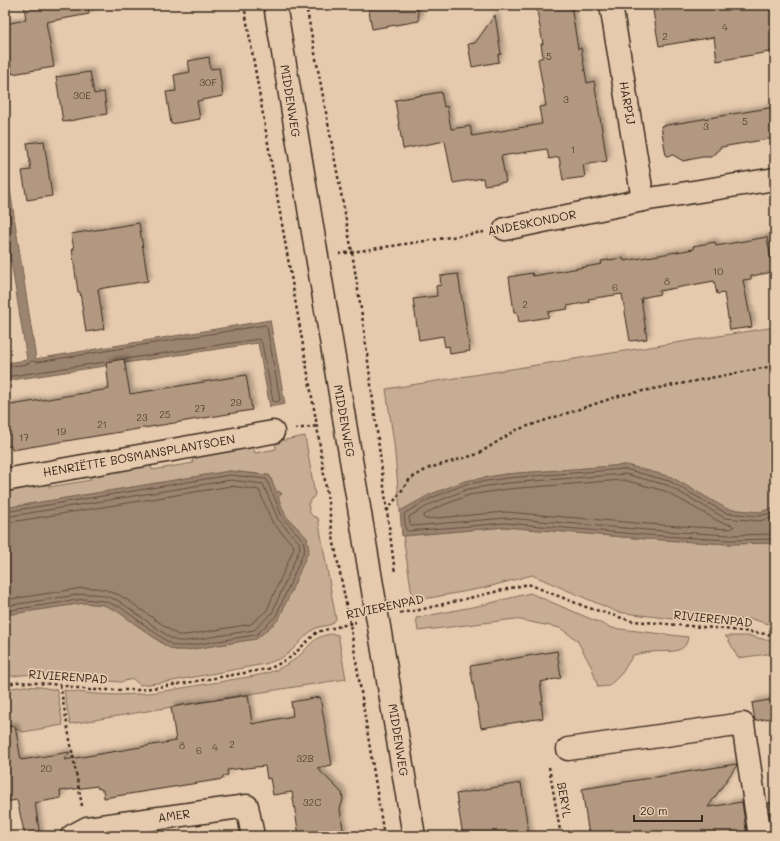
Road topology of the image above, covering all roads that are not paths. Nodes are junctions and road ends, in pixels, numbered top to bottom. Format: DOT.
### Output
graph roads {
  1 [pos="275,5"];
  2 [pos="611,5"];
  3 [pos="775,179"];
  4 [pos="643,200"];
  5 [pos="505,229"];
  6 [pos="273,432"];
  7 [pos="5,480"];
  8 [pos="568,748"];
  9 [pos="80,832"];
  10 [pos="253,836"];
  11 [pos="414,836"];
  12 [pos="760,836"];
  1 -- 11 [label="street, MIDDENWEG"];
  2 -- 4 [label="street, HARPIJ"];
  3 -- 4 [label="street, ANDESKONDOR"];
  4 -- 5 [label="street, ANDESKONDOR"];
  6 -- 7 [label="street, HENRIËTTE BOSMANSPLANTSOEN"];
  8 -- 12 [label="street"];
  9 -- 10 [label="street, AMER"];
}
